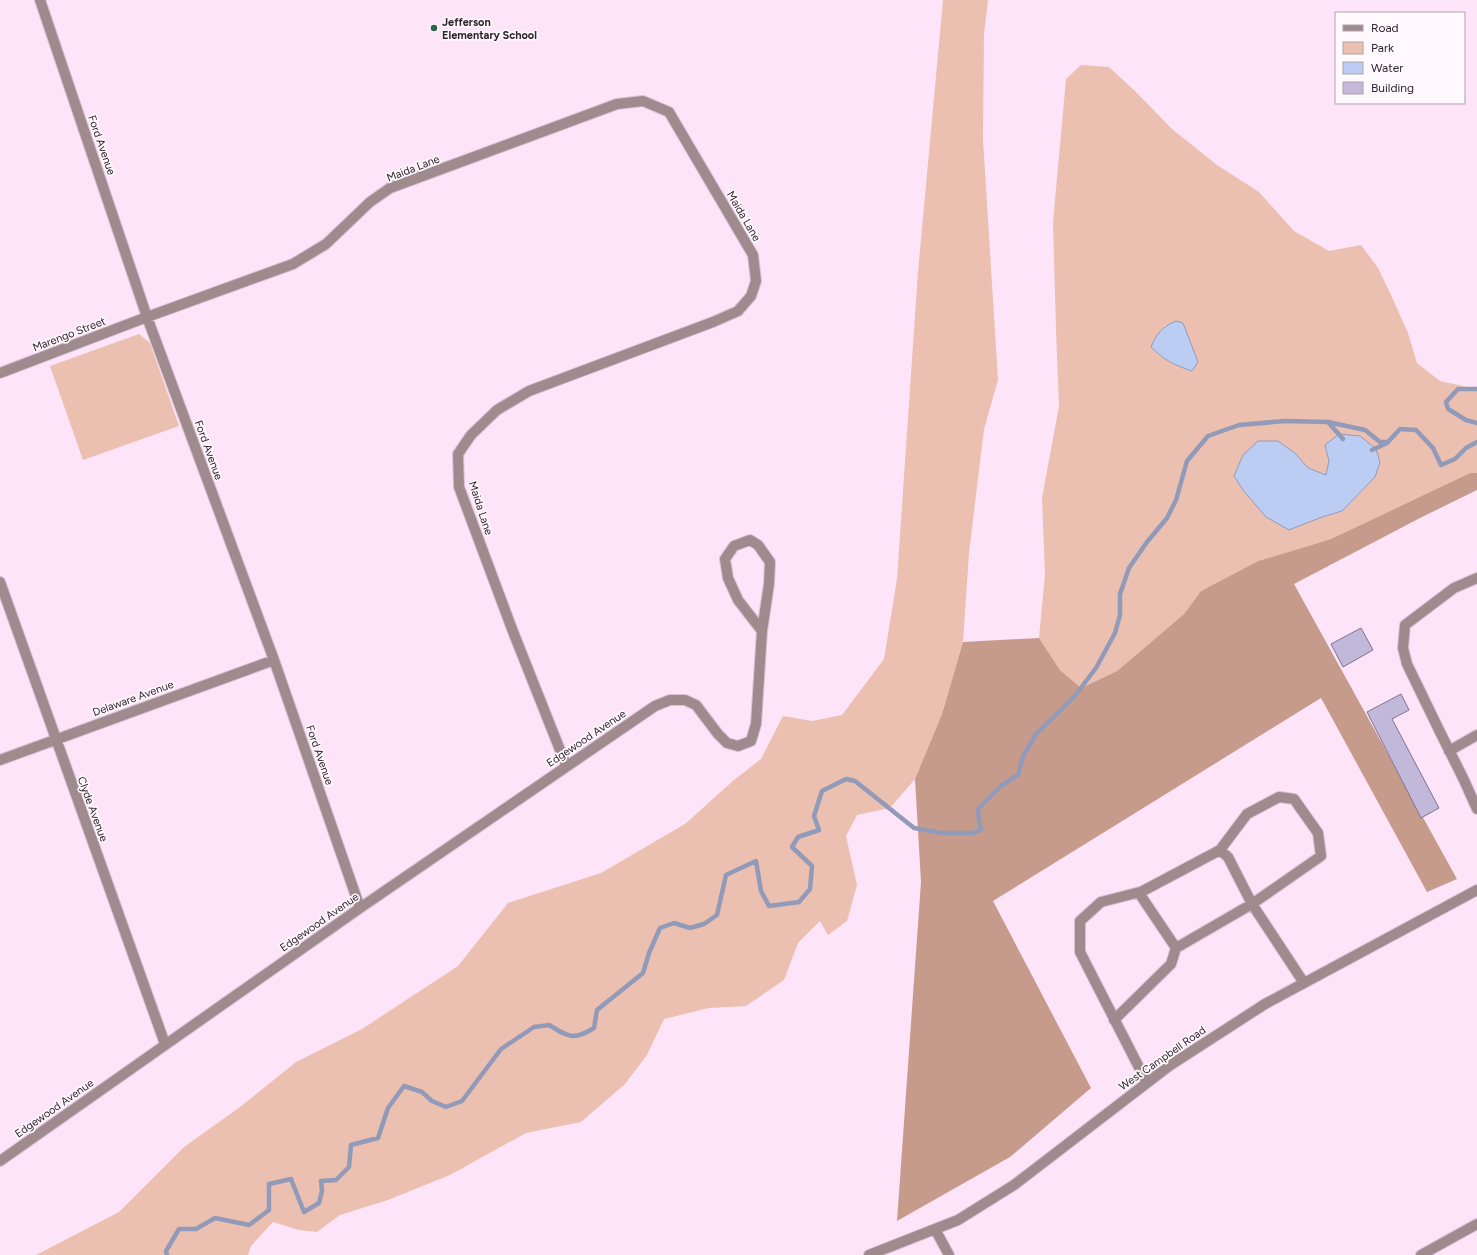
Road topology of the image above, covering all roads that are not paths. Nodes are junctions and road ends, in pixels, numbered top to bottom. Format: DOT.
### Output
graph roads {
  1 [pos="40,0"];
  2 [pos="147,316"];
  3 [pos="0,373"];
  4 [pos="1477,578"];
  5 [pos="0,582"];
  6 [pos="762,630"];
  7 [pos="274,660"];
  8 [pos="1477,735"];
  9 [pos="55,739"];
  10 [pos="1449,751"];
  11 [pos="0,760"];
  12 [pos="566,765"];
  13 [pos="1477,809"];
  14 [pos="1220,850"];
  15 [pos="1477,890"];
  16 [pos="1140,892"];
  17 [pos="1252,904"];
  18 [pos="360,908"];
  19 [pos="1176,948"];
  20 [pos="1304,983"];
  21 [pos="1114,1020"];
  22 [pos="165,1044"];
  23 [pos="1146,1083"];
  24 [pos="0,1161"];
  25 [pos="1477,1224"];
  26 [pos="935,1229"];
  27 [pos="869,1255"];
  28 [pos="949,1255"];
  29 [pos="1421,1255"];
  1 -- 2 [label="street, Ford Avenue"];
  2 -- 3 [label="street, Marengo Street"];
  2 -- 7 [label="street, Ford Avenue"];
  2 -- 12 [label="street, Maida Lane"];
  4 -- 10 [label="street"];
  5 -- 9 [label="street, Clyde Avenue"];
  6 -- 6 [label="street"];
  6 -- 12 [label="street, Edgewood Avenue"];
  7 -- 9 [label="street, Delaware Avenue"];
  7 -- 18 [label="street, Ford Avenue"];
  8 -- 10 [label="street"];
  9 -- 11 [label="street, Delaware Avenue"];
  9 -- 22 [label="street, Clyde Avenue"];
  10 -- 13 [label="street"];
  12 -- 18 [label="street, Edgewood Avenue"];
  14 -- 16 [label="street"];
  14 -- 17 [label="street"];
  14 -- 17 [label="street"];
  15 -- 20 [label="street, West Campbell Road"];
  16 -- 19 [label="street"];
  16 -- 21 [label="street"];
  17 -- 19 [label="street"];
  17 -- 20 [label="street"];
  18 -- 22 [label="street, Edgewood Avenue"];
  19 -- 21 [label="street"];
  20 -- 23 [label="street, West Campbell Road"];
  21 -- 23 [label="street"];
  22 -- 24 [label="street, Edgewood Avenue"];
  23 -- 26 [label="street, West Campbell Road"];
  25 -- 29 [label="street"];
  26 -- 27 [label="street, West Campbell Road"];
  26 -- 28 [label="street"];
}
